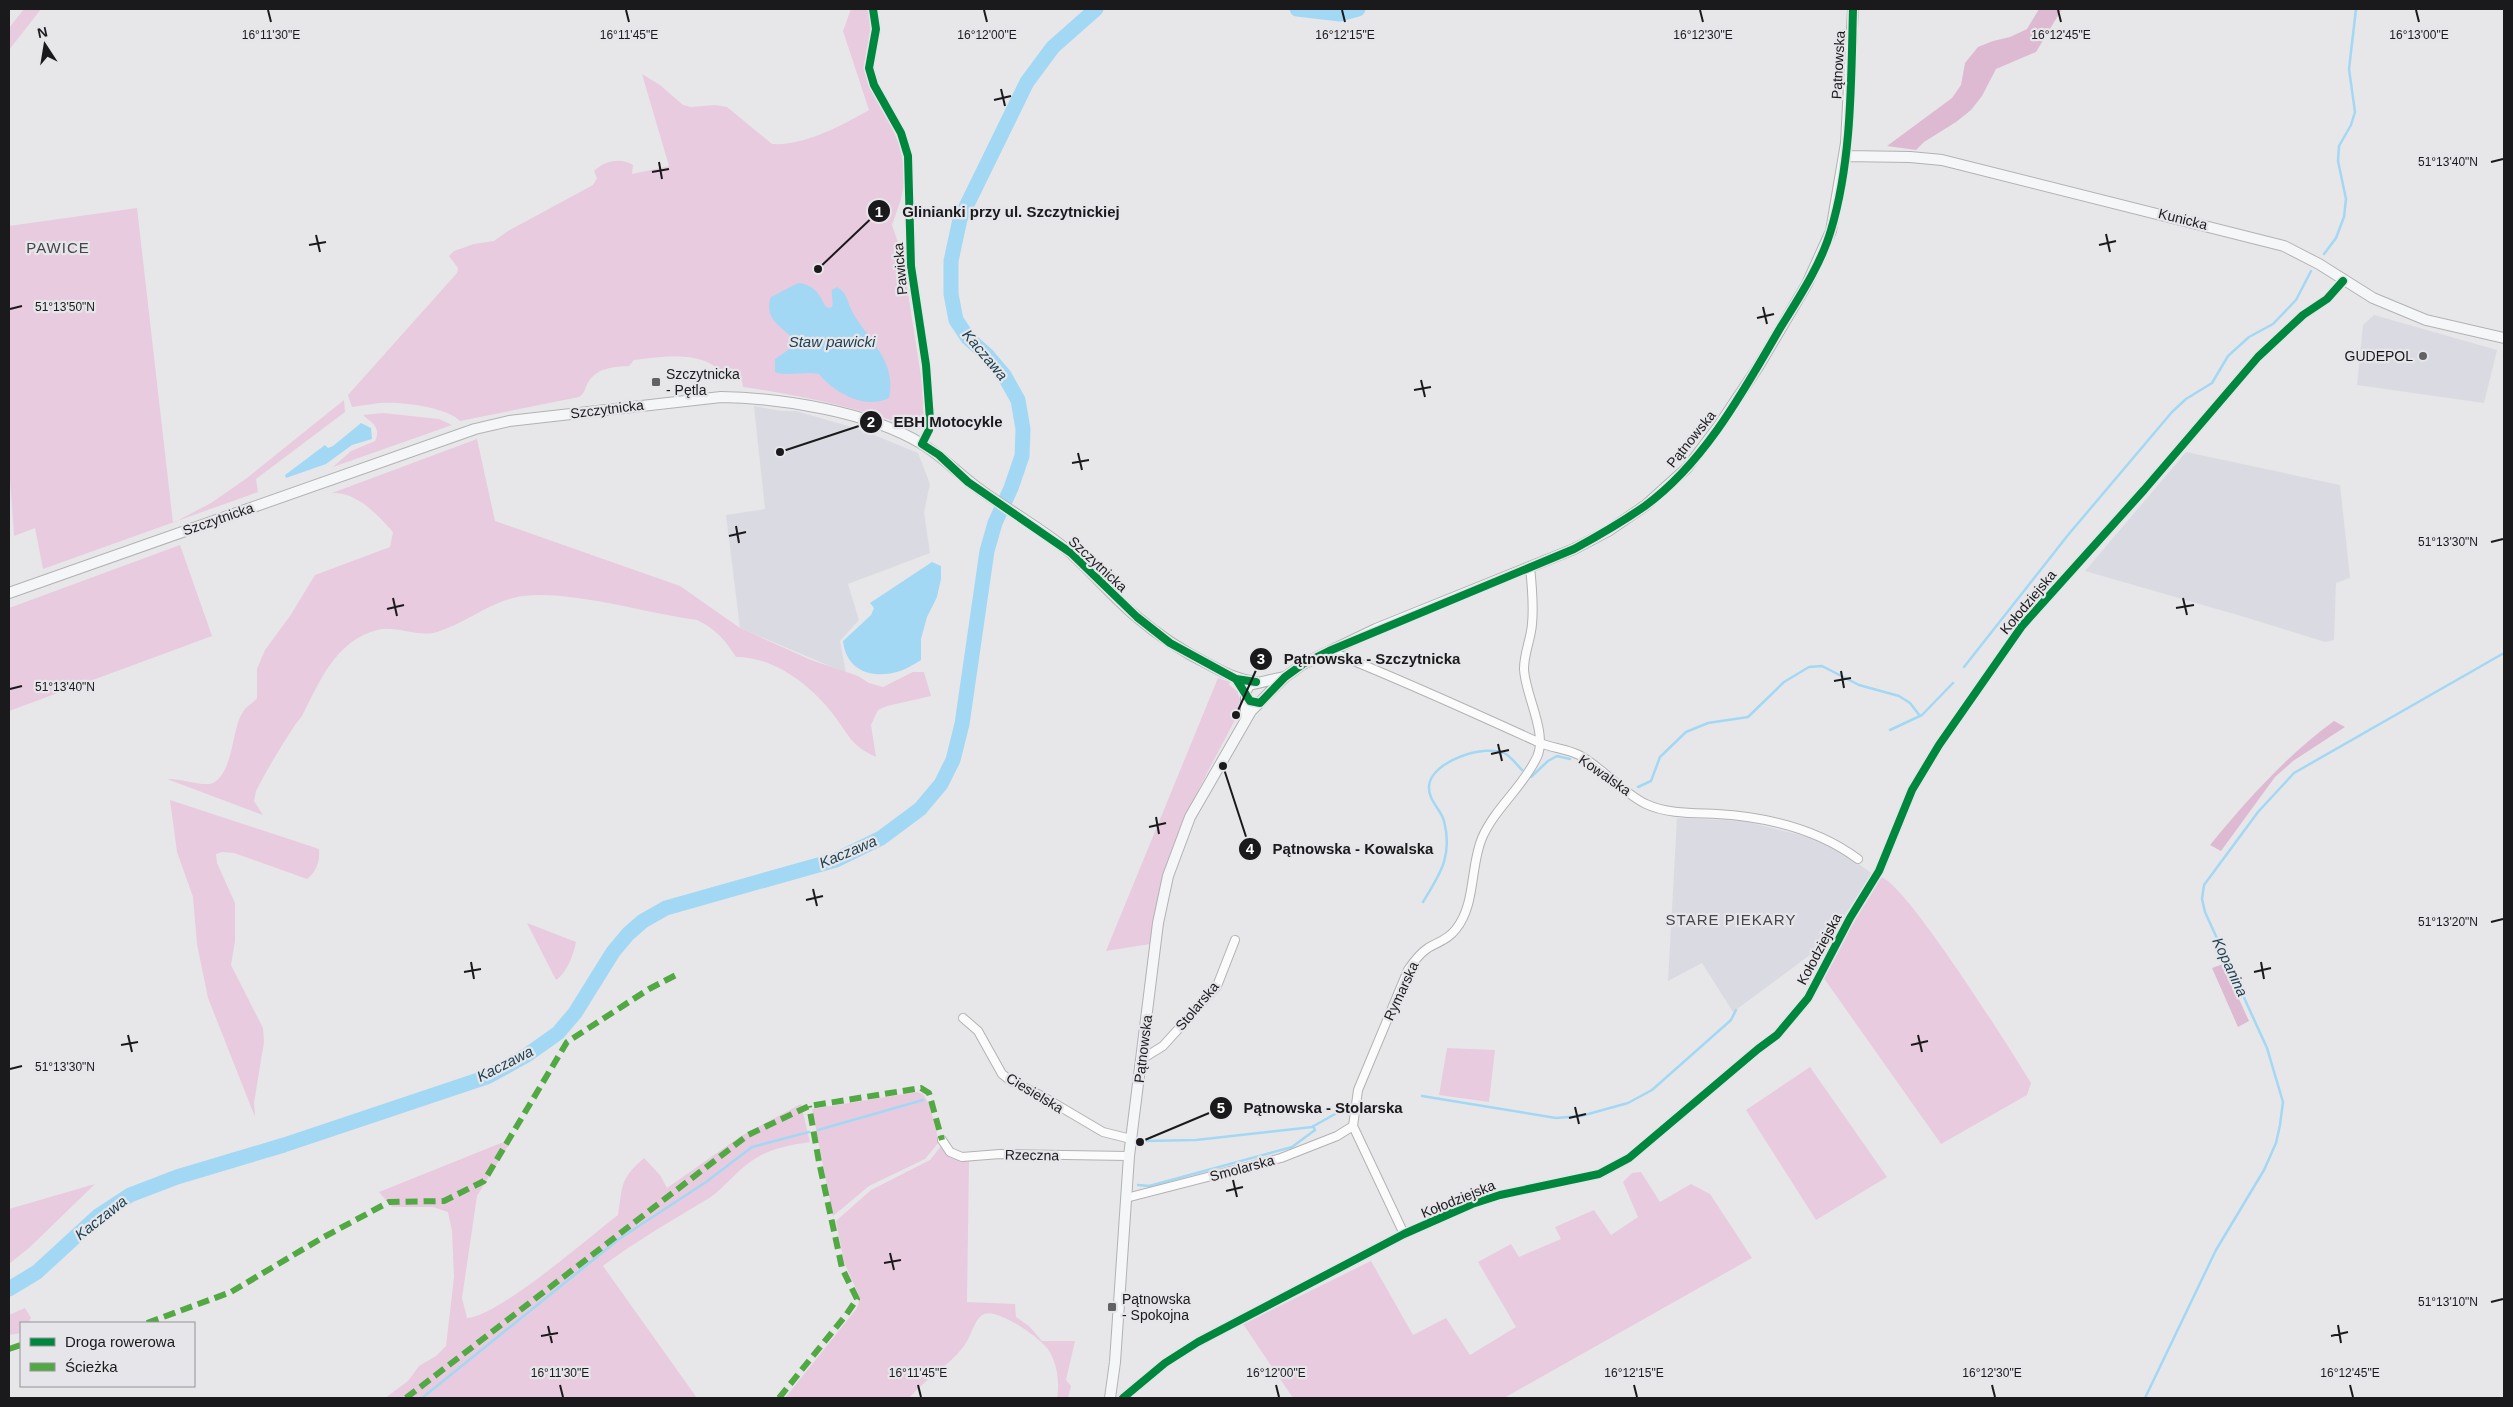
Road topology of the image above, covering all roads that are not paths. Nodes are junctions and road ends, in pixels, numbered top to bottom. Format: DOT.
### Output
graph roads {
  1 [pos="873,9"];
  2 [pos="1853,9"];
  3 [pos="1845,156"];
  4 [pos="2343,281"];
  5 [pos="2504,338"];
  6 [pos="922,444"];
  7 [pos="1530,567"];
  8 [pos="9,593"];
  9 [pos="1329,651"];
  10 [pos="1285,677"];
  11 [pos="1236,679"];
  12 [pos="1257,682"];
  13 [pos="1246,695"];
  14 [pos="1264,699"];
  15 [pos="1245,719"];
  16 [pos="1541,743"];
  17 [pos="1858,860"];
  18 [pos="1234,940"];
  19 [pos="963,1018"];
  20 [pos="1142,1059"];
  21 [pos="1353,1126"];
  22 [pos="1131,1139"];
  23 [pos="942,1140"];
  24 [pos="1129,1156"];
  25 [pos="1126,1198"];
  26 [pos="1404,1234"];
  27 [pos="1110,1398"];
  28 [pos="1123,1398"];
  1 -- 6 [label="street, Pawicka"];
  2 -- 3 [label="street, Pątnowska"];
  3 -- 4 [label="street, Kunicka"];
  3 -- 7 [label="street, Pątnowska"];
  4 -- 5 [label="street, Kunicka"];
  4 -- 26 [label="street, Kołodziejska"];
  6 -- 8 [label="street, Szczytnicka"];
  6 -- 11 [label="street, Szczytnicka"];
  7 -- 9 [label="street, Pątnowska"];
  7 -- 16 [label="street"];
  9 -- 10 [label="street, Pątnowska"];
  9 -- 16 [label="street, Kowalska"];
  10 -- 12 [label="street, Pątnowska"];
  10 -- 14 [label="street, Pątnowska"];
  11 -- 12 [label="street, Szczytnicka"];
  11 -- 13 [label="street, Szczytnicka"];
  12 -- 13 [label="street"];
  12 -- 14 [label="street"];
  13 -- 14 [label="street"];
  13 -- 15 [label="street, Pątnowska"];
  14 -- 15 [label="street, Pątnowska"];
  15 -- 20 [label="street, Pątnowska"];
  16 -- 17 [label="street, Kowalska"];
  16 -- 21 [label="street, Rymarska"];
  18 -- 20 [label="street, Stolarska"];
  19 -- 22 [label="street, Ciesielska"];
  20 -- 22 [label="street, Pątnowska"];
  21 -- 25 [label="street, Smolarska"];
  21 -- 26 [label="street"];
  22 -- 24 [label="street, Pątnowska"];
  23 -- 24 [label="street, Rzeczna"];
  24 -- 25 [label="street, Pątnowska"];
  25 -- 27 [label="street, Pątnowska"];
  26 -- 28 [label="street, Kołodziejska"];
}
